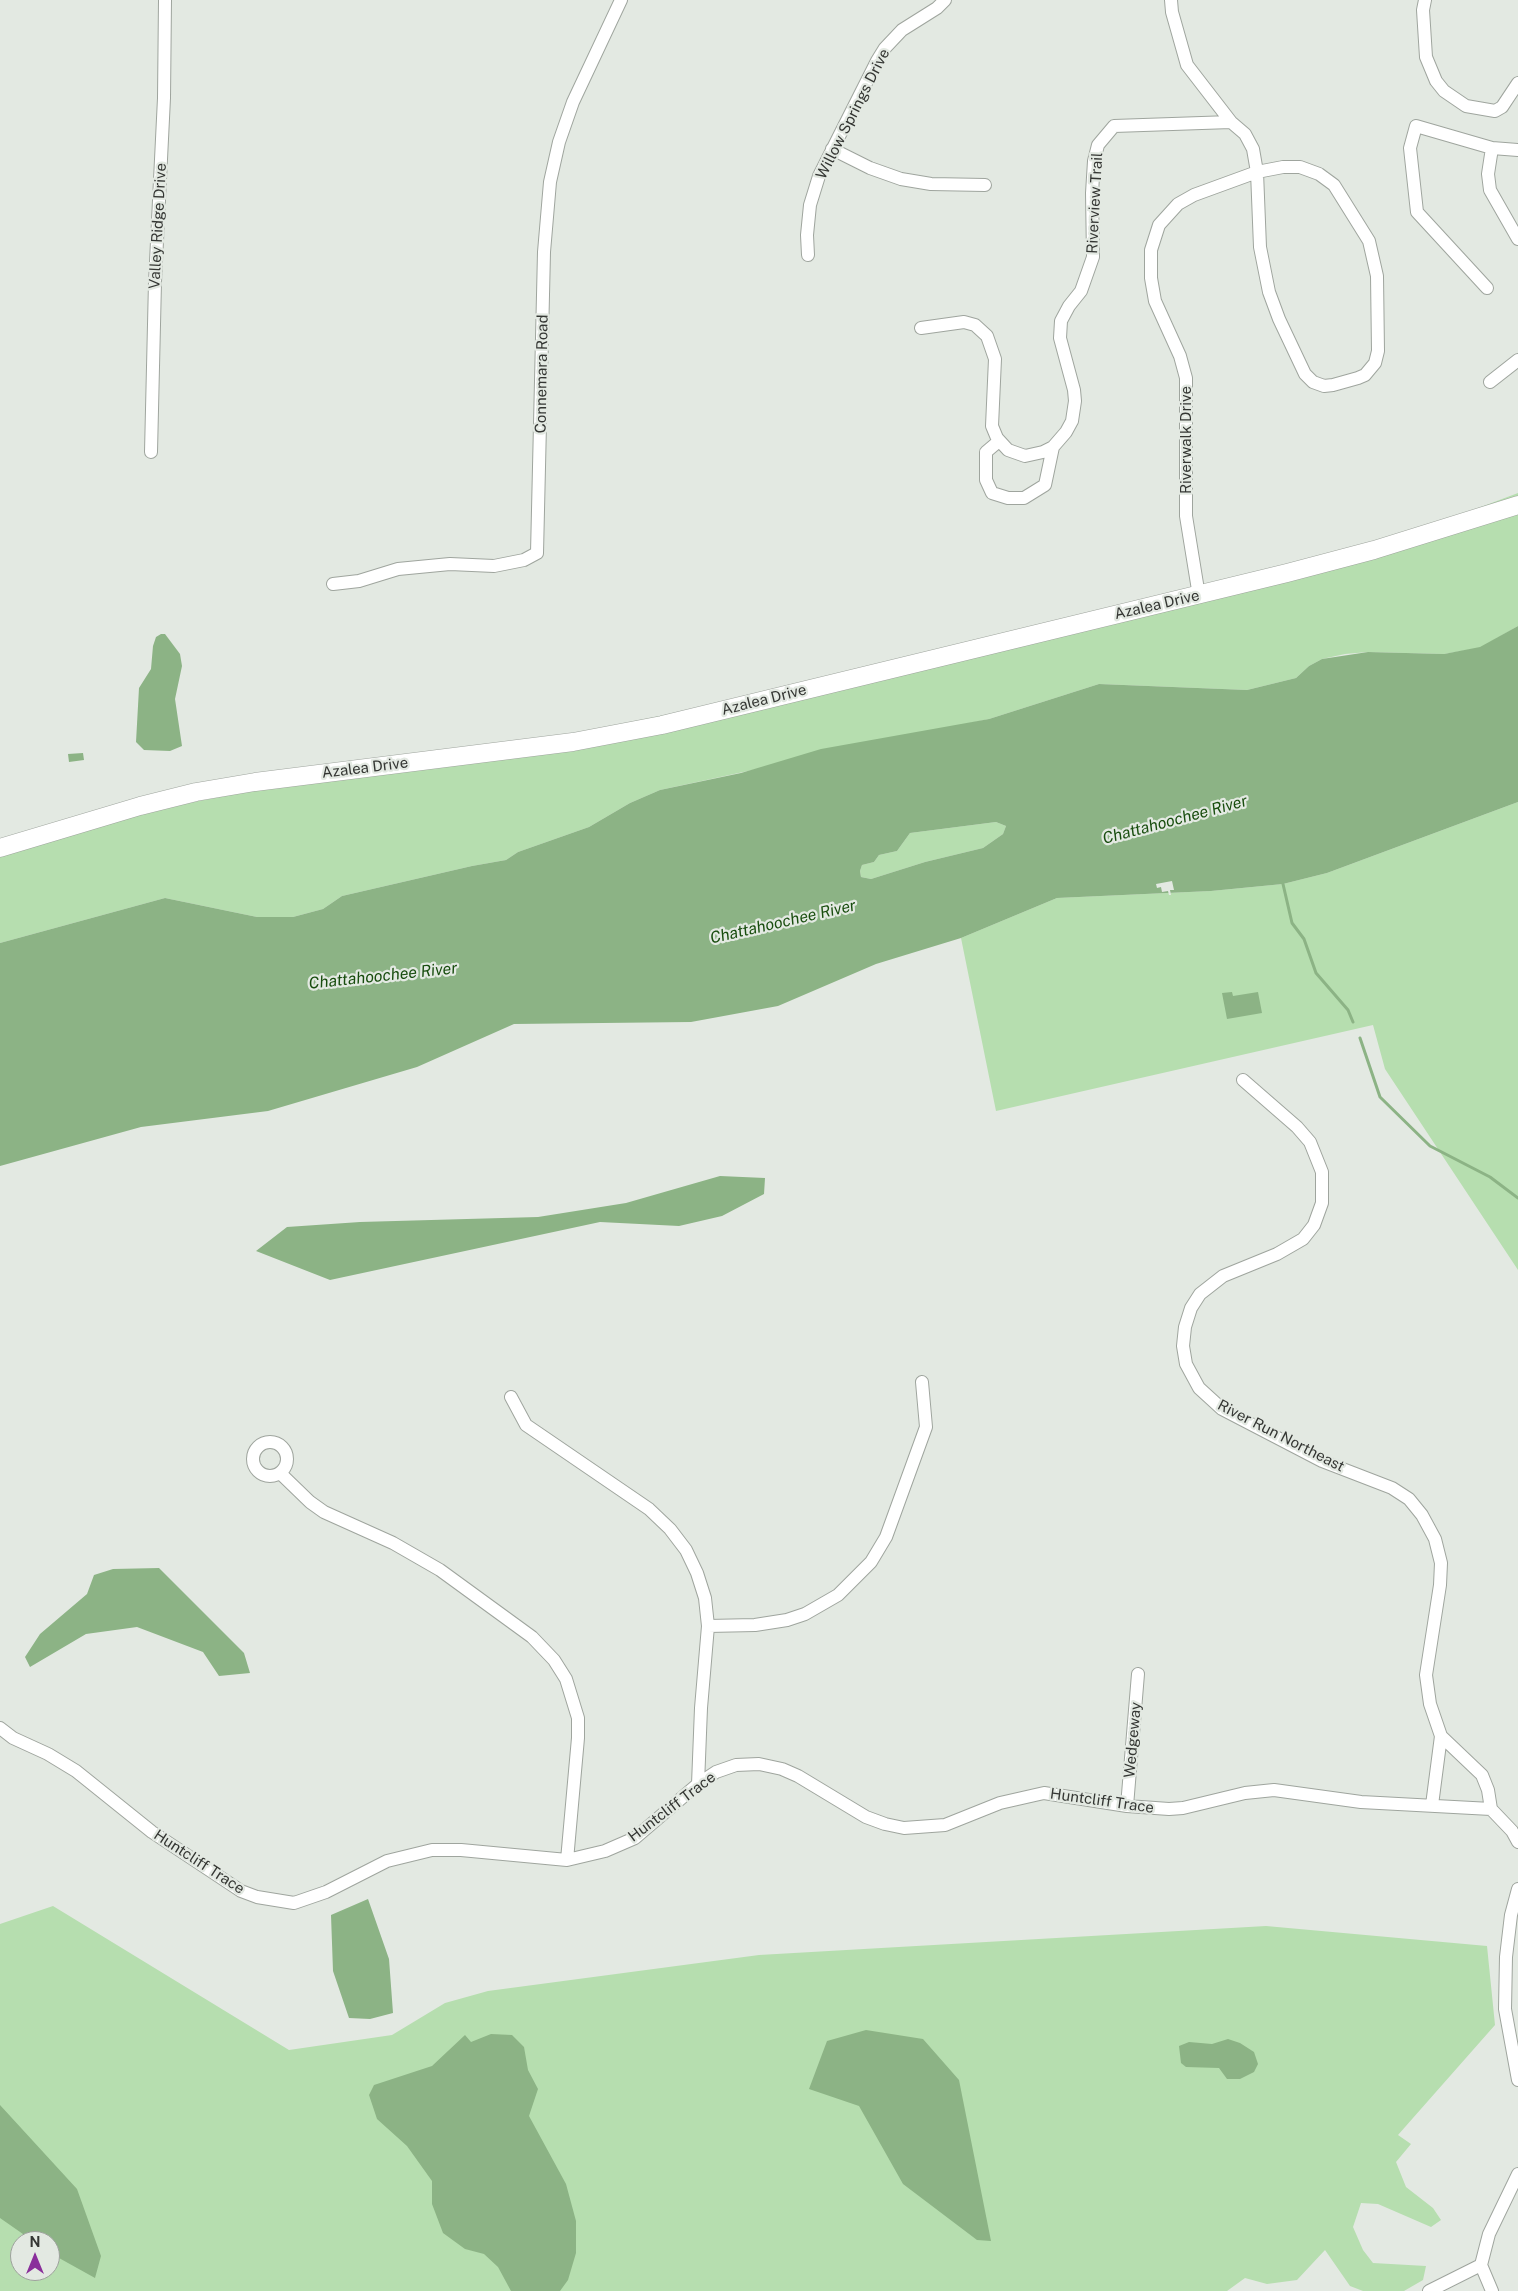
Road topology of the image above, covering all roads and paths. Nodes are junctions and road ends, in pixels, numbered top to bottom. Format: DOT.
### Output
graph roads {
  1 [pos="165,0"];
  2 [pos="621,0"];
  3 [pos="945,0"];
  4 [pos="1171,0"];
  5 [pos="1425,0"];
  6 [pos="1518,83"];
  7 [pos="1231,122"];
  8 [pos="1492,148"];
  9 [pos="832,149"];
  10 [pos="1518,150"];
  11 [pos="1257,172"];
  12 [pos="985,186"];
  13 [pos="1518,239"];
  14 [pos="808,255"];
  15 [pos="1487,288"];
  16 [pos="921,328"];
  17 [pos="1518,360"];
  18 [pos="1490,382"];
  19 [pos="999,441"];
  20 [pos="1053,446"];
  21 [pos="151,452"];
  22 [pos="1518,505"];
  23 [pos="333,584"];
  24 [pos="1199,596"];
  25 [pos="0,848"];
  26 [pos="1243,1080"];
  27 [pos="922,1382"];
  28 [pos="511,1397"];
  29 [pos="280,1473"];
  30 [pos="708,1626"];
  31 [pos="1138,1674"];
  32 [pos="0,1728"];
  33 [pos="1441,1736"];
  34 [pos="698,1784"];
  35 [pos="1432,1805"];
  36 [pos="1127,1806"];
  37 [pos="1491,1809"];
  38 [pos="1518,1842"];
  39 [pos="567,1860"];
  40 [pos="1518,1889"];
  41 [pos="1518,2080"];
  42 [pos="1518,2174"];
  43 [pos="1481,2264"];
  44 [pos="1429,2291"];
  45 [pos="1492,2291"];
  1 -- 21 [label="street, Valley Ridge Drive"];
  2 -- 23 [label="street, Connemara Road"];
  3 -- 9 [label="street, Willow Springs Drive"];
  4 -- 7 [label="street"];
  5 -- 6 [label="street"];
  7 -- 11 [label="street"];
  7 -- 20 [label="street, Riverview Trail"];
  8 -- 10 [label="street"];
  8 -- 13 [label="street"];
  8 -- 15 [label="street"];
  9 -- 12 [label="street"];
  9 -- 14 [label="street, Willow Springs Drive"];
  11 -- 11 [label="street"];
  11 -- 24 [label="street, Riverwalk Drive"];
  16 -- 19 [label="street"];
  17 -- 18 [label="street"];
  19 -- 20 [label="street, Riverview Trail"];
  19 -- 20 [label="street"];
  22 -- 24 [label="street, Azalea Drive"];
  24 -- 25 [label="street, Azalea Drive"];
  26 -- 33 [label="street, River Run Northeast"];
  27 -- 30 [label="street"];
  28 -- 30 [label="street"];
  29 -- 39 [label="street"];
  30 -- 34 [label="street"];
  31 -- 36 [label="street, Wedgeway"];
  32 -- 39 [label="street, Huntcliff Trace"];
  33 -- 35 [label="street, River Run Northeast"];
  33 -- 37 [label="street, River Run Northeast"];
  34 -- 36 [label="street, Huntcliff Trace"];
  34 -- 39 [label="street, Huntcliff Trace"];
  35 -- 36 [label="street, Huntcliff Trace"];
  35 -- 37 [label="street, Huntcliff Trace"];
  37 -- 38 [label="street"];
  40 -- 41 [label="street"];
  42 -- 43 [label="street"];
  43 -- 44 [label="street"];
  43 -- 45 [label="street"];
}
